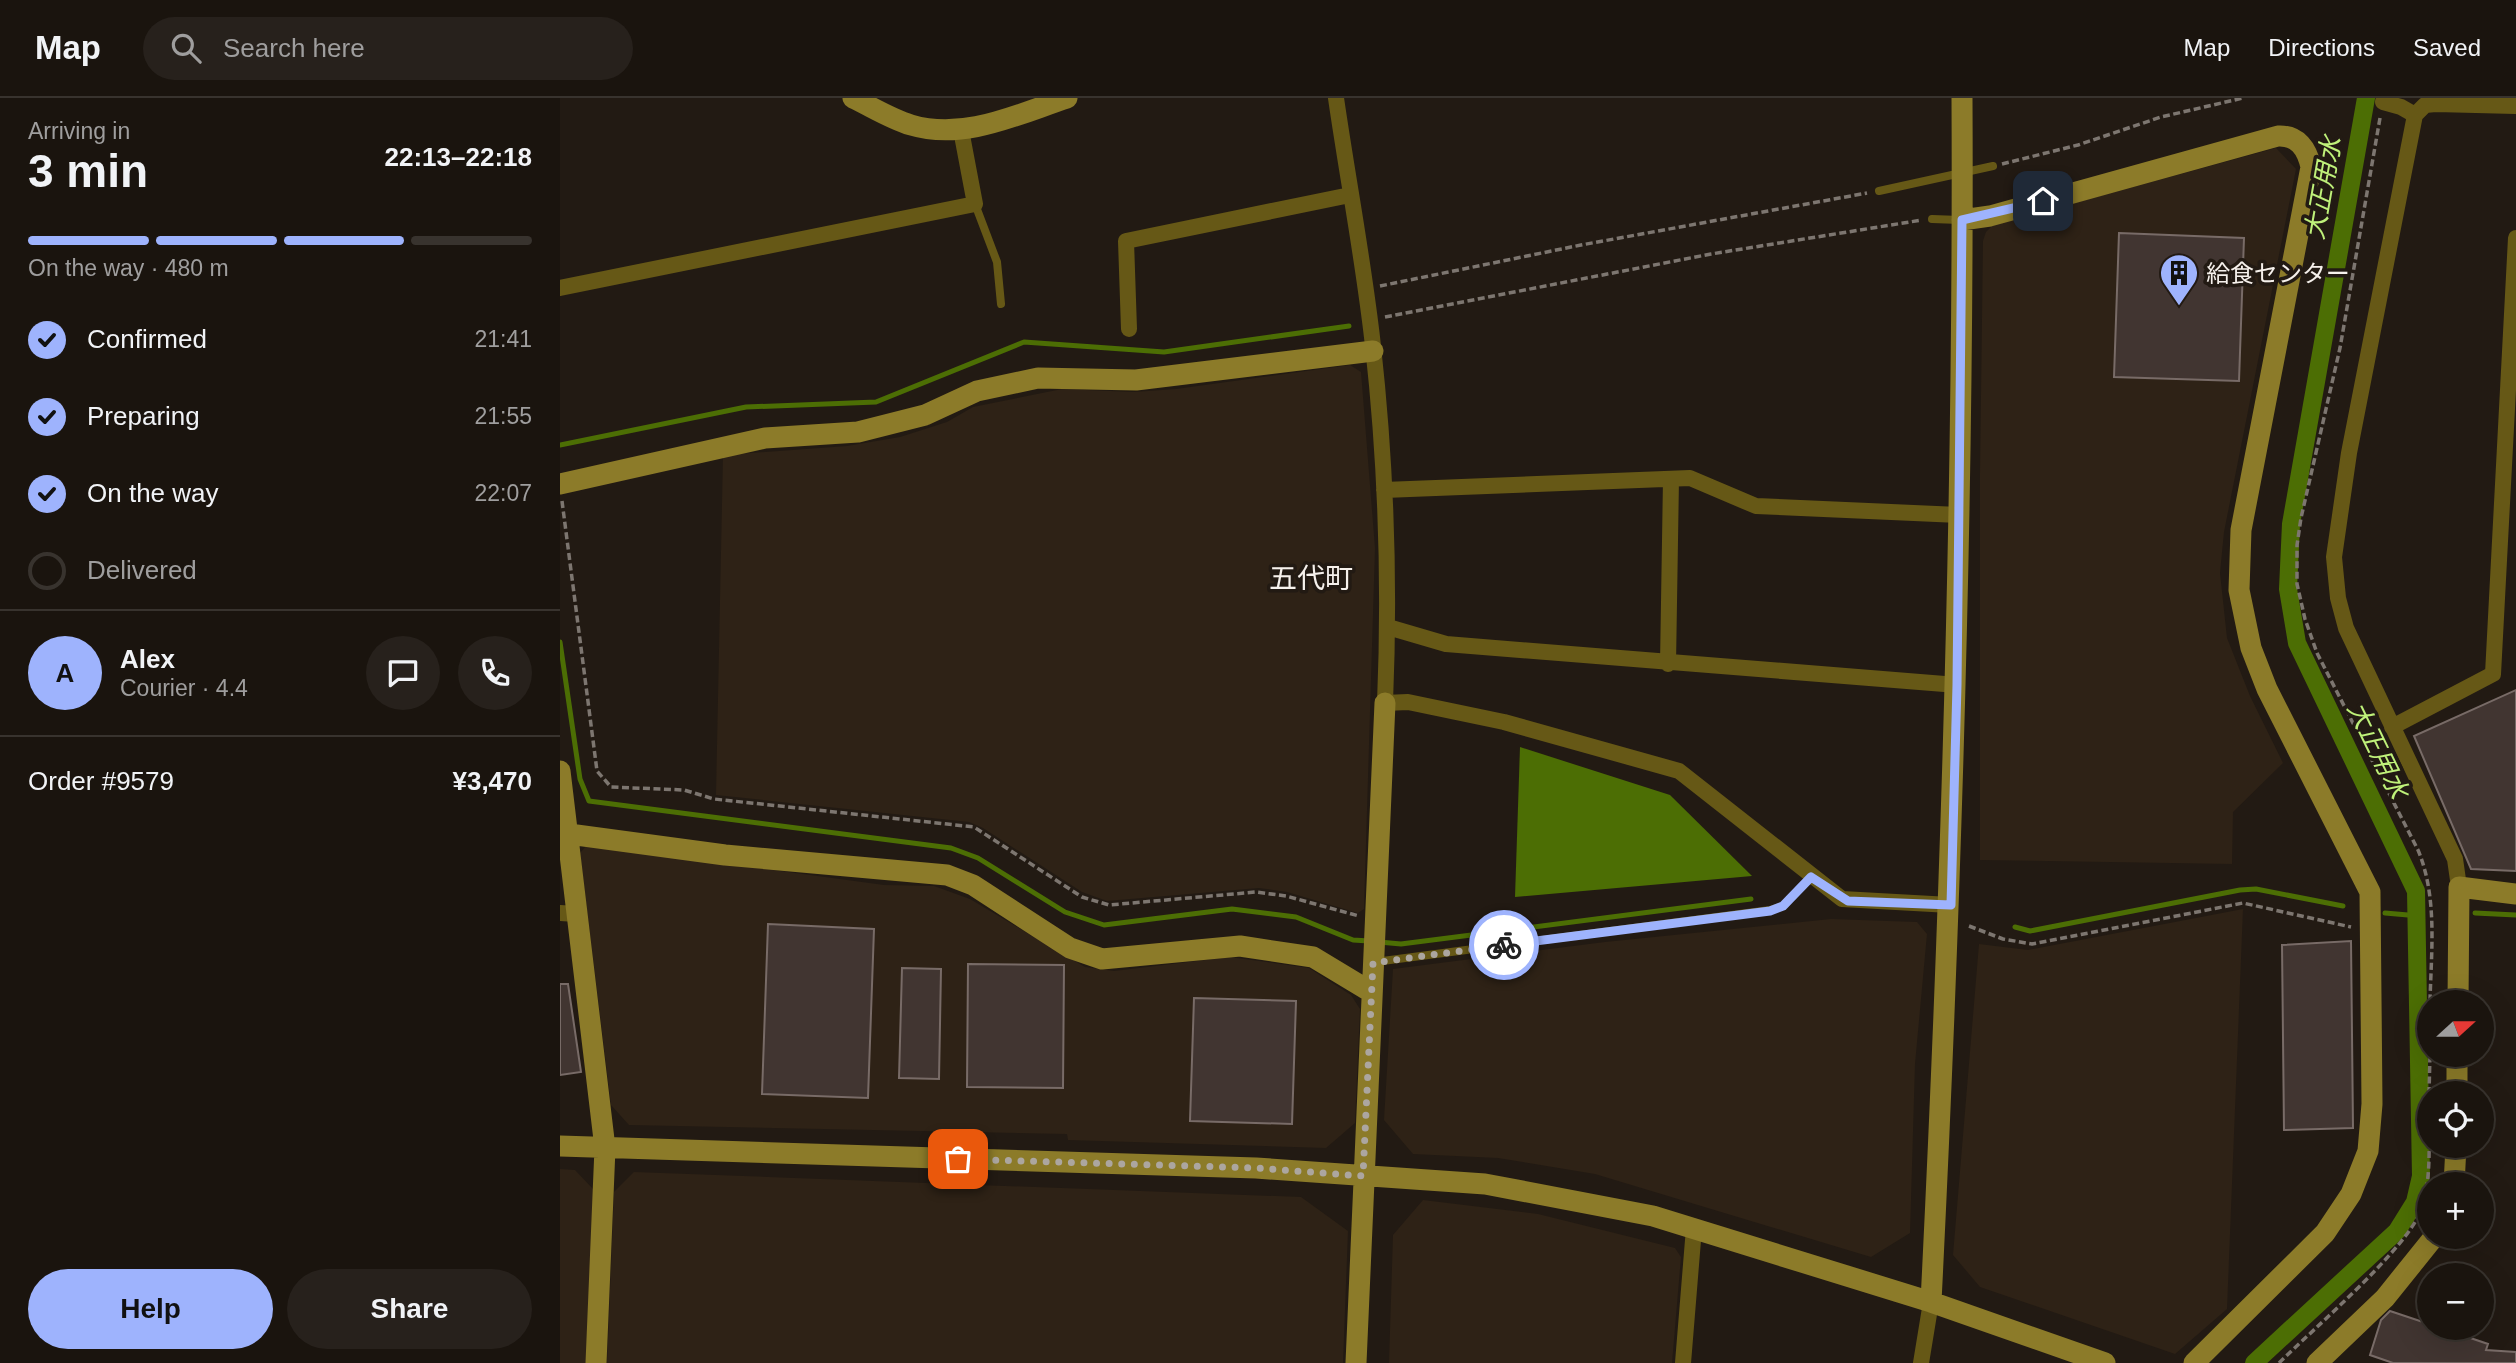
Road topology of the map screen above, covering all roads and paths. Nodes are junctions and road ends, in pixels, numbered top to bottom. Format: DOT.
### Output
graph roads {
  1 [pos="853,98"];
  2 [pos="1067,98"];
  3 [pos="1336,98"];
  4 [pos="1962,98"];
  5 [pos="2243,98"];
  6 [pos="2383,100"];
  7 [pos="2516,106"];
  8 [pos="2415,115"];
  9 [pos="961,130"];
  10 [pos="1993,166"];
  11 [pos="1962,174"];
  12 [pos="1879,191"];
  13 [pos="1350,195"];
  14 [pos="975,204"];
  15 [pos="1932,219"];
  16 [pos="1962,220"];
  17 [pos="2516,238"];
  18 [pos="560,288"];
  19 [pos="1365,289"];
  20 [pos="1001,304"];
  21 [pos="1369,321"];
  22 [pos="1129,329"];
  23 [pos="1373,351"];
  24 [pos="1671,479"];
  25 [pos="560,484"];
  26 [pos="1384,490"];
  27 [pos="560,495"];
  28 [pos="1959,515"];
  29 [pos="1388,627"];
  30 [pos="1668,664"];
  31 [pos="1957,685"];
  32 [pos="1385,703"];
  33 [pos="2392,727"];
  34 [pos="560,771"];
  35 [pos="569,834"];
  36 [pos="1811,877"];
  37 [pos="2459,887"];
  38 [pos="2516,894"];
  39 [pos="1951,905"];
  40 [pos="568,914"];
  41 [pos="1374,920"];
  42 [pos="1969,926"];
  43 [pos="2371,931"];
  44 [pos="1373,963"];
  45 [pos="2430,990"];
  46 [pos="2458,990"];
  47 [pos="1371,992"];
  48 [pos="560,1146"];
  49 [pos="605,1148"];
  50 [pos="2428,1158"];
  51 [pos="1363,1176"];
  52 [pos="1694,1228"];
  53 [pos="2424,1249"];
  54 [pos="1931,1303"];
  55 [pos="596,1363"];
  56 [pos="1356,1363"];
  57 [pos="1683,1363"];
  58 [pos="1921,1363"];
  59 [pos="2105,1363"];
  60 [pos="2193,1363"];
  61 [pos="2279,1363"];
  62 [pos="2317,1363"];
  1 -- 9 [label="street"];
  2 -- 9 [label="street"];
  3 -- 13 [label="street"];
  4 -- 11 [label="street"];
  5 -- 10 [label="path"];
  6 -- 8 [label="street"];
  6 -- 45 [label="path"];
  7 -- 8 [label="street"];
  8 -- 33 [label="street"];
  9 -- 14 [label="street"];
  10 -- 11 [label="lane"];
  11 -- 12 [label="lane"];
  11 -- 16 [label="street"];
  12 -- 19 [label="path"];
  13 -- 19 [label="street"];
  13 -- 22 [label="street"];
  14 -- 18 [label="street"];
  14 -- 20 [label="lane"];
  15 -- 16 [label="lane"];
  15 -- 21 [label="path"];
  16 -- 28 [label="street"];
  16 -- 43 [label="street"];
  17 -- 33 [label="street"];
  19 -- 21 [label="street"];
  21 -- 23 [label="street"];
  23 -- 25 [label="street"];
  23 -- 26 [label="street"];
  24 -- 26 [label="street"];
  24 -- 28 [label="street"];
  24 -- 30 [label="street"];
  26 -- 29 [label="street"];
  27 -- 41 [label="path"];
  28 -- 31 [label="street"];
  29 -- 30 [label="street"];
  29 -- 32 [label="street"];
  30 -- 31 [label="street"];
  31 -- 39 [label="street"];
  32 -- 36 [label="street"];
  32 -- 41 [label="street"];
  33 -- 37 [label="street"];
  34 -- 35 [label="street"];
  35 -- 40 [label="street"];
  35 -- 47 [label="street"];
  36 -- 39 [label="street"];
  36 -- 44 [label="lane"];
  37 -- 38 [label="street"];
  37 -- 46 [label="street"];
  39 -- 54 [label="street"];
  40 -- 49 [label="street"];
  41 -- 44 [label="street"];
  42 -- 43 [label="path"];
  43 -- 60 [label="street"];
  44 -- 47 [label="street"];
  47 -- 51 [label="street"];
  48 -- 49 [label="street"];
  49 -- 51 [label="street"];
  49 -- 55 [label="street"];
  50 -- 61 [label="path"];
  51 -- 52 [label="street"];
  51 -- 56 [label="street"];
  52 -- 54 [label="street"];
  52 -- 57 [label="street"];
  53 -- 62 [label="street"];
  54 -- 58 [label="street"];
  54 -- 59 [label="street"];
}
